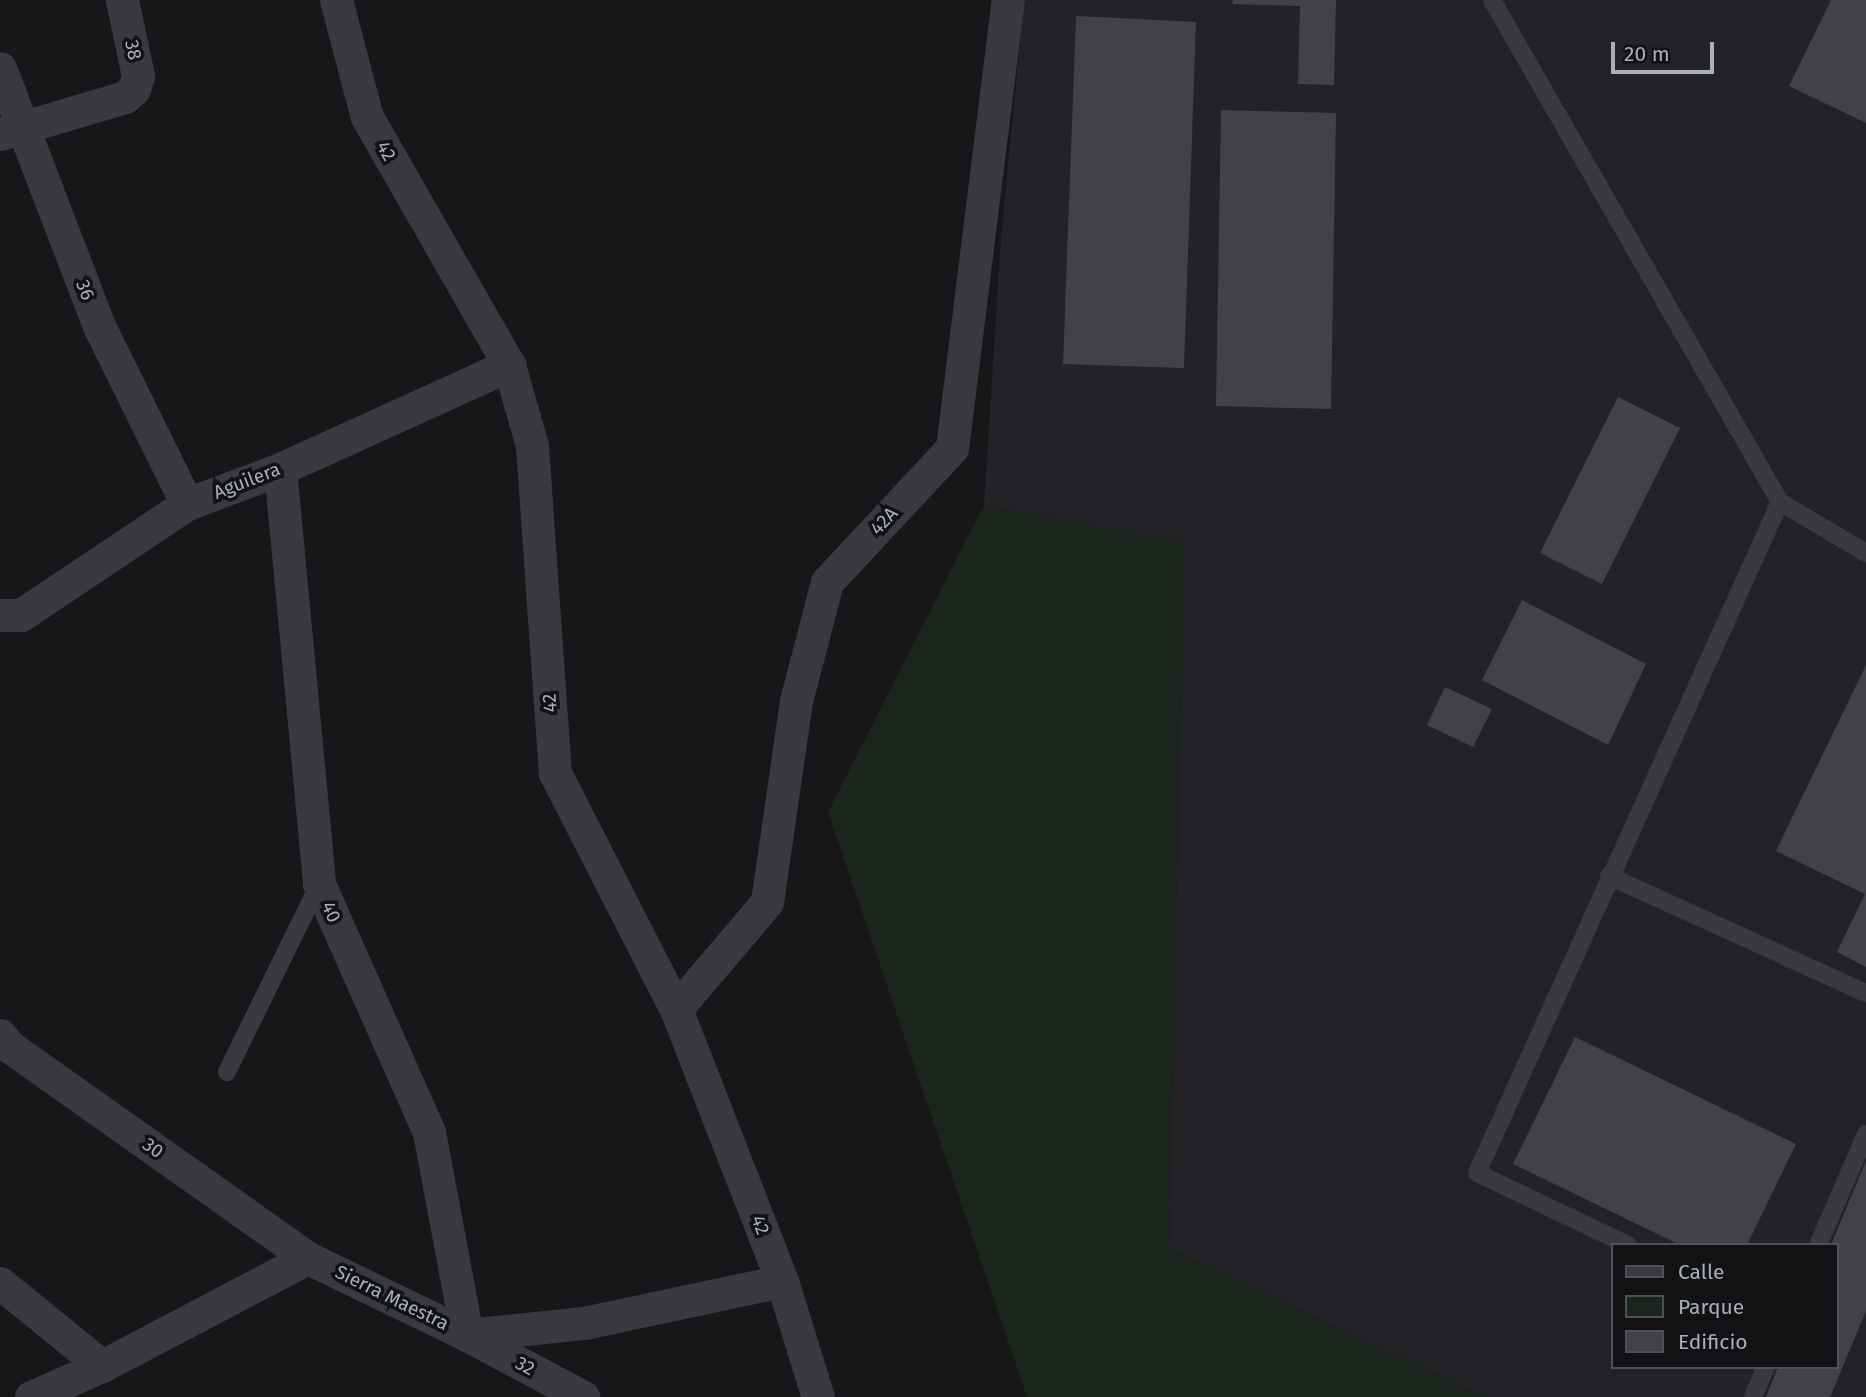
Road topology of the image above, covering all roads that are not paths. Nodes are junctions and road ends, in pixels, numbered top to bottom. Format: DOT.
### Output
graph roads {
  1 [pos="122,0"];
  2 [pos="336,0"];
  3 [pos="1007,0"];
  4 [pos="1492,0"];
  5 [pos="0,68"];
  6 [pos="13,132"];
  7 [pos="509,365"];
  8 [pos="280,469"];
  9 [pos="1780,502"];
  10 [pos="187,504"];
  11 [pos="1866,553"];
  12 [pos="0,615"];
  13 [pos="1609,876"];
  14 [pos="319,884"];
  15 [pos="1866,993"];
  16 [pos="676,1009"];
  17 [pos="0,1035"];
  18 [pos="227,1072"];
  19 [pos="1866,1134"];
  20 [pos="1624,1243"];
  21 [pos="1819,1243"];
  22 [pos="308,1258"];
  23 [pos="782,1281"];
  24 [pos="0,1283"];
  25 [pos="467,1335"];
  26 [pos="102,1366"];
  27 [pos="1765,1369"];
  28 [pos="33,1397"];
  29 [pos="583,1397"];
  30 [pos="818,1397"];
  31 [pos="1753,1397"];
  1 -- 6 [label="street, 38"];
  2 -- 7 [label="street, 42"];
  3 -- 16 [label="street, 42A"];
  4 -- 9 [label="lane"];
  5 -- 6 [label="street, 36"];
  6 -- 10 [label="street, 36"];
  7 -- 8 [label="street, Aguilera"];
  7 -- 16 [label="street, 42"];
  8 -- 10 [label="street, Aguilera"];
  8 -- 14 [label="street, 40"];
  9 -- 11 [label="lane"];
  9 -- 13 [label="lane"];
  10 -- 12 [label="street, Aguilera"];
  13 -- 15 [label="lane"];
  13 -- 20 [label="lane"];
  14 -- 18 [label="lane"];
  14 -- 25 [label="street, 40"];
  16 -- 23 [label="street, 42"];
  17 -- 22 [label="street, 30"];
  19 -- 21 [label="lane"];
  22 -- 25 [label="street, Sierra Maestra"];
  22 -- 26 [label="street"];
  23 -- 25 [label="street, Sierra Maestra"];
  23 -- 30 [label="street, 42"];
  24 -- 26 [label="street"];
  25 -- 29 [label="street, 32"];
  26 -- 28 [label="street"];
  27 -- 31 [label="lane"];
}
